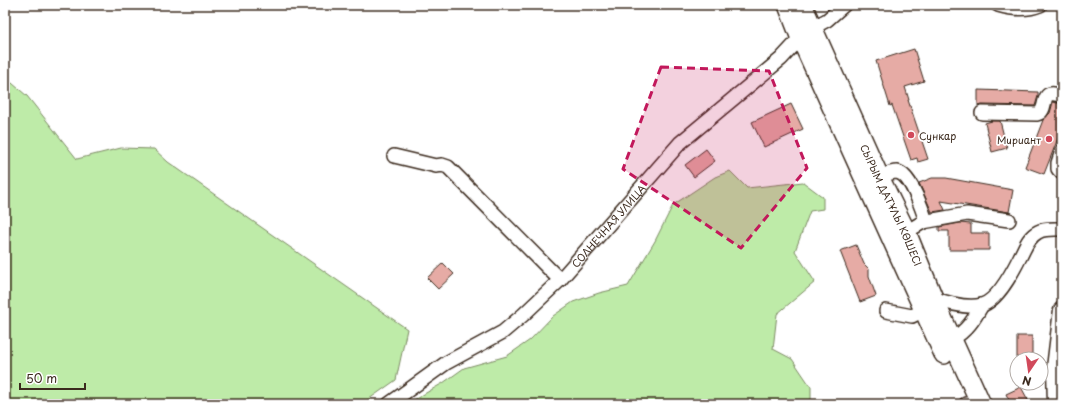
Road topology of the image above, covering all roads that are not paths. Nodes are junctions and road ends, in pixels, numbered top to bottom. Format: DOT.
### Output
graph roads {
  1 [pos="788,5"];
  2 [pos="802,5"];
  3 [pos="844,5"];
  4 [pos="998,5"];
  5 [pos="1040,5"];
  6 [pos="806,32"];
  7 [pos="1062,96"];
  8 [pos="982,113"];
  9 [pos="1062,151"];
  10 [pos="394,156"];
  11 [pos="1062,173"];
  12 [pos="879,177"];
  13 [pos="1009,220"];
  14 [pos="924,222"];
  15 [pos="1062,229"];
  16 [pos="906,232"];
  17 [pos="560,280"];
  18 [pos="929,304"];
  19 [pos="982,305"];
  20 [pos="1062,310"];
  21 [pos="886,311"];
  22 [pos="952,339"];
  23 [pos="389,404"];
  24 [pos="967,404"];
  25 [pos="981,404"];
  26 [pos="1056,404"];
  1 -- 6 [label="highway, СЫРЫМ ДАТҰЛЫ КӨШЕСІ"];
  2 -- 6 [label="highway, СЫРЫМ ДАТҰЛЫ КӨШЕСІ"];
  3 -- 6 [label="street"];
  4 -- 5 [label="street"];
  6 -- 12 [label="highway, СЫРЫМ ДАТҰЛЫ КӨШЕСІ"];
  6 -- 17 [label="street, СОЛНЕЧНАЯ УЛИЦА"];
  6 -- 18 [label="highway, СЫРЫМ ДАТҰЛЫ КӨШЕСІ"];
  7 -- 8 [label="street"];
  9 -- 11 [label="street"];
  10 -- 17 [label="street"];
  12 -- 14 [label="street"];
  12 -- 16 [label="highway, СЫРЫМ ДАТҰЛЫ КӨШЕСІ"];
  13 -- 14 [label="street"];
  14 -- 16 [label="street"];
  15 -- 19 [label="street"];
  16 -- 18 [label="highway, СЫРЫМ ДАТҰЛЫ КӨШЕСІ"];
  17 -- 23 [label="street, СОЛНЕЧНАЯ УЛИЦА"];
  18 -- 19 [label="street"];
  18 -- 21 [label="street"];
  18 -- 22 [label="highway, СЫРЫМ ДАТҰЛЫ КӨШЕСІ"];
  18 -- 24 [label="highway, СЫРЫМ ДАТҰЛЫ КӨШЕСІ"];
  19 -- 22 [label="street"];
  20 -- 26 [label="main road"];
  22 -- 25 [label="highway, СЫРЫМ ДАТҰЛЫ КӨШЕСІ"];
}
